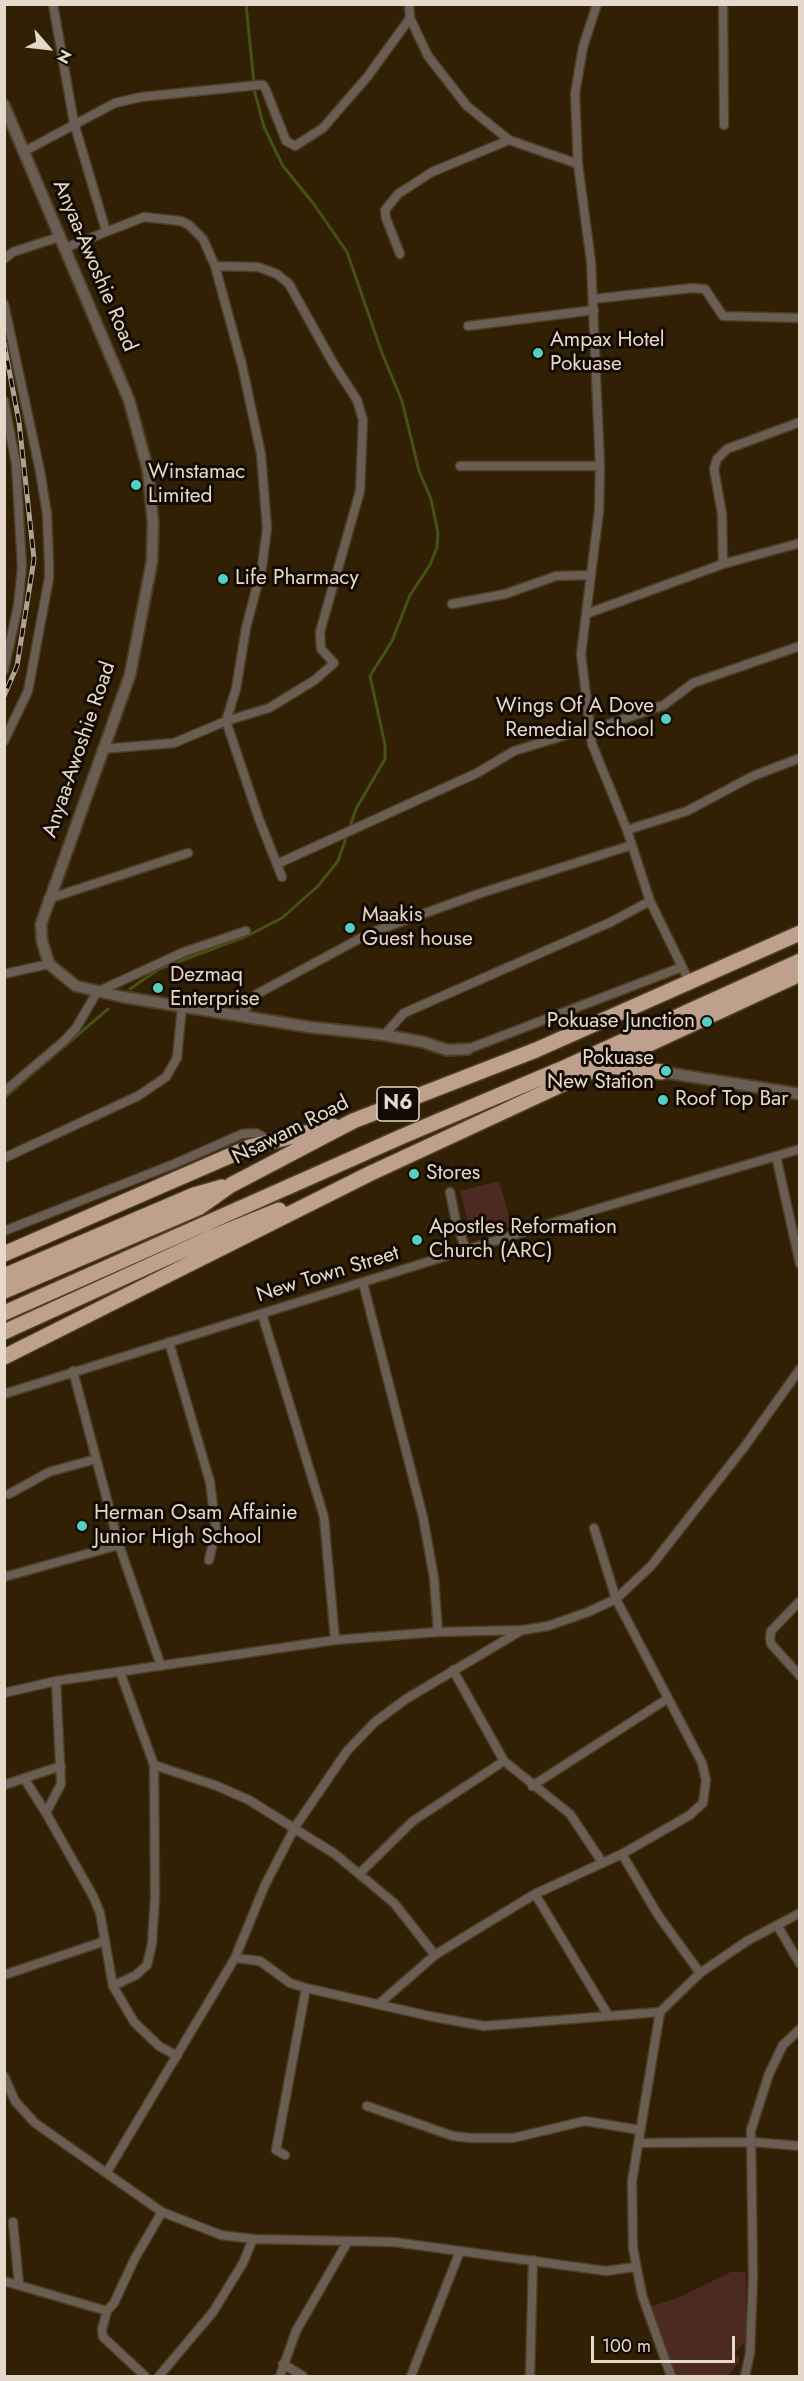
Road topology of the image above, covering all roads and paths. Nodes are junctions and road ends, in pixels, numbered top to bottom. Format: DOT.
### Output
graph roads {
  1 [pos="52,4"];
  2 [pos="409,4"];
  3 [pos="597,4"];
  4 [pos="723,4"];
  5 [pos="410,18"];
  6 [pos="4,105"];
  7 [pos="74,123"];
  8 [pos="724,125"];
  9 [pos="510,140"];
  10 [pos="23,152"];
  11 [pos="578,164"];
  12 [pos="106,231"];
  13 [pos="59,237"];
  14 [pos="65,249"];
  15 [pos="400,254"];
  16 [pos="4,259"];
  17 [pos="215,266"];
  18 [pos="593,299"];
  19 [pos="4,304"];
  20 [pos="594,310"];
  21 [pos="800,318"];
  22 [pos="468,326"];
  23 [pos="4,400"];
  24 [pos="800,422"];
  25 [pos="460,466"];
  26 [pos="600,466"];
  27 [pos="800,543"];
  28 [pos="723,564"];
  29 [pos="590,575"];
  30 [pos="453,604"];
  31 [pos="586,614"];
  32 [pos="800,646"];
  33 [pos="4,670"];
  34 [pos="226,721"];
  35 [pos="589,729"];
  36 [pos="4,741"];
  37 [pos="102,749"];
  38 [pos="800,759"];
  39 [pos="627,830"];
  40 [pos="632,845"];
  41 [pos="188,853"];
  42 [pos="277,864"];
  43 [pos="282,877"];
  44 [pos="48,899"];
  45 [pos="650,901"];
  46 [pos="246,931"];
  47 [pos="800,933"];
  48 [pos="800,961"];
  49 [pos="50,964"];
  50 [pos="682,967"];
  51 [pos="4,974"];
  52 [pos="800,974"];
  53 [pos="690,984"];
  54 [pos="97,992"];
  55 [pos="182,1006"];
  56 [pos="240,1016"];
  57 [pos="384,1035"];
  58 [pos="653,1040"];
  59 [pos="468,1049"];
  60 [pos="601,1065"];
  61 [pos="662,1072"];
  62 [pos="4,1092"];
  63 [pos="800,1094"];
  64 [pos="353,1121"];
  65 [pos="269,1140"];
  66 [pos="800,1149"];
  67 [pos="776,1155"];
  68 [pos="4,1158"];
  69 [pos="369,1173"];
  70 [pos="231,1185"];
  71 [pos="450,1192"];
  72 [pos="4,1231"];
  73 [pos="466,1250"];
  74 [pos="4,1254"];
  75 [pos="800,1264"];
  76 [pos="4,1276"];
  77 [pos="363,1283"];
  78 [pos="4,1291"];
  79 [pos="4,1313"];
  80 [pos="262,1314"];
  81 [pos="4,1332"];
  82 [pos="169,1342"];
  83 [pos="4,1357"];
  84 [pos="800,1369"];
  85 [pos="73,1371"];
  86 [pos="4,1394"];
  87 [pos="96,1459"];
  88 [pos="9,1494"];
  89 [pos="594,1528"];
  90 [pos="119,1545"];
  91 [pos="209,1560"];
  92 [pos="4,1577"];
  93 [pos="616,1599"];
  94 [pos="800,1601"];
  95 [pos="523,1630"];
  96 [pos="438,1632"];
  97 [pos="334,1640"];
  98 [pos="161,1665"];
  99 [pos="453,1670"];
  100 [pos="120,1672"];
  101 [pos="800,1676"];
  102 [pos="56,1682"];
  103 [pos="4,1693"];
  104 [pos="667,1699"];
  105 [pos="504,1761"];
  106 [pos="154,1765"];
  107 [pos="62,1766"];
  108 [pos="24,1778"];
  109 [pos="4,1785"];
  110 [pos="532,1786"];
  111 [pos="46,1813"];
  112 [pos="295,1827"];
  113 [pos="622,1854"];
  114 [pos="602,1862"];
  115 [pos="359,1874"];
  116 [pos="535,1894"];
  117 [pos="800,1913"];
  118 [pos="777,1925"];
  119 [pos="105,1941"];
  120 [pos="435,1955"];
  121 [pos="235,1958"];
  122 [pos="800,1964"];
  123 [pos="700,1973"];
  124 [pos="4,1975"];
  125 [pos="113,1986"];
  126 [pos="306,1988"];
  127 [pos="380,2003"];
  128 [pos="660,2012"];
  129 [pos="608,2015"];
  130 [pos="800,2029"];
  131 [pos="177,2056"];
  132 [pos="4,2076"];
  133 [pos="367,2106"];
  134 [pos="640,2130"];
  135 [pos="753,2142"];
  136 [pos="639,2143"];
  137 [pos="800,2146"];
  138 [pos="285,2156"];
  139 [pos="107,2172"];
  140 [pos="162,2212"];
  141 [pos="13,2222"];
  142 [pos="254,2239"];
  143 [pos="348,2241"];
  144 [pos="460,2251"];
  145 [pos="533,2260"];
  146 [pos="635,2267"];
  147 [pos="4,2281"];
  148 [pos="19,2285"];
  149 [pos="107,2311"];
  150 [pos="283,2364"];
  151 [pos="145,2376"];
  152 [pos="159,2376"];
  153 [pos="280,2376"];
  154 [pos="303,2376"];
  155 [pos="411,2376"];
  156 [pos="530,2376"];
  157 [pos="671,2376"];
  158 [pos="745,2376"];
  1 -- 7 [label="street"];
  2 -- 5 [label="street"];
  3 -- 11 [label="street"];
  4 -- 8 [label="street"];
  5 -- 7 [label="street"];
  5 -- 9 [label="street"];
  6 -- 10 [label="street, Anyaa-Awoshie Road"];
  7 -- 10 [label="street"];
  7 -- 12 [label="street"];
  9 -- 11 [label="street"];
  9 -- 15 [label="street"];
  10 -- 13 [label="street, Anyaa-Awoshie Road"];
  11 -- 18 [label="street"];
  12 -- 14 [label="street"];
  12 -- 17 [label="street"];
  13 -- 14 [label="street, Anyaa-Awoshie Road"];
  13 -- 16 [label="street"];
  14 -- 37 [label="street, Anyaa-Awoshie Road"];
  17 -- 34 [label="street"];
  17 -- 34 [label="street"];
  18 -- 20 [label="street"];
  18 -- 21 [label="street"];
  19 -- 36 [label="street"];
  20 -- 22 [label="street"];
  20 -- 26 [label="street"];
  23 -- 33 [label="street"];
  24 -- 28 [label="street"];
  25 -- 26 [label="street"];
  26 -- 29 [label="street"];
  27 -- 28 [label="street"];
  28 -- 31 [label="street"];
  29 -- 30 [label="street"];
  29 -- 31 [label="street"];
  31 -- 35 [label="street"];
  32 -- 35 [label="street"];
  34 -- 37 [label="street"];
  34 -- 42 [label="street"];
  35 -- 39 [label="street"];
  35 -- 42 [label="street"];
  37 -- 44 [label="street, Anyaa-Awoshie Road"];
  38 -- 39 [label="street"];
  39 -- 40 [label="street"];
  40 -- 45 [label="street"];
  40 -- 56 [label="street"];
  41 -- 44 [label="street"];
  42 -- 43 [label="street"];
  44 -- 49 [label="street, Anyaa-Awoshie Road"];
  45 -- 50 [label="street"];
  45 -- 57 [label="street"];
  46 -- 54 [label="street"];
  47 -- 53 [label="highway, Nsawam Road / N6"];
  48 -- 79 [label="highway, N6"];
  49 -- 51 [label="street"];
  49 -- 54 [label="street"];
  50 -- 53 [label="street"];
  50 -- 59 [label="street"];
  52 -- 58 [label="highway"];
  53 -- 64 [label="highway, Nsawam Road / N6"];
  54 -- 55 [label="street"];
  54 -- 62 [label="street"];
  55 -- 56 [label="street"];
  55 -- 68 [label="street"];
  56 -- 57 [label="street"];
  57 -- 59 [label="street"];
  58 -- 60 [label="highway"];
  58 -- 61 [label="highway"];
  60 -- 61 [label="highway"];
  60 -- 69 [label="highway"];
  61 -- 63 [label="street"];
  64 -- 65 [label="highway"];
  64 -- 70 [label="highway, Nsawam Road / N6"];
  65 -- 72 [label="street"];
  65 -- 74 [label="highway"];
  66 -- 67 [label="street, New Town Street"];
  67 -- 73 [label="street, New Town Street"];
  67 -- 75 [label="street"];
  69 -- 81 [label="highway"];
  69 -- 83 [label="highway"];
  70 -- 76 [label="highway"];
  70 -- 78 [label="highway, Nsawam Road / N6"];
  71 -- 73 [label="street"];
  73 -- 77 [label="street, New Town Street"];
  77 -- 80 [label="street, New Town Street"];
  77 -- 96 [label="street"];
  80 -- 82 [label="street, New Town Street"];
  80 -- 97 [label="street"];
  82 -- 85 [label="street, New Town Street"];
  82 -- 91 [label="street"];
  84 -- 93 [label="street"];
  85 -- 86 [label="street, New Town Street"];
  85 -- 87 [label="street"];
  87 -- 88 [label="street"];
  87 -- 90 [label="street"];
  89 -- 93 [label="street"];
  90 -- 92 [label="street"];
  90 -- 98 [label="street"];
  93 -- 95 [label="street"];
  93 -- 104 [label="street"];
  94 -- 101 [label="street"];
  95 -- 96 [label="street"];
  95 -- 99 [label="street"];
  96 -- 97 [label="street"];
  97 -- 98 [label="street"];
  98 -- 100 [label="street"];
  99 -- 105 [label="street"];
  99 -- 112 [label="street"];
  100 -- 102 [label="street"];
  100 -- 106 [label="street"];
  102 -- 103 [label="street"];
  102 -- 107 [label="street"];
  104 -- 110 [label="street"];
  104 -- 113 [label="street"];
  105 -- 110 [label="street"];
  105 -- 115 [label="street"];
  106 -- 112 [label="street"];
  106 -- 125 [label="street"];
  107 -- 108 [label="street"];
  107 -- 111 [label="street"];
  108 -- 109 [label="street"];
  108 -- 111 [label="street"];
  110 -- 114 [label="street"];
  111 -- 119 [label="street"];
  112 -- 115 [label="street"];
  112 -- 121 [label="street"];
  113 -- 114 [label="street"];
  113 -- 123 [label="street"];
  114 -- 116 [label="street"];
  115 -- 120 [label="street"];
  116 -- 120 [label="street"];
  116 -- 129 [label="street"];
  117 -- 118 [label="street"];
  118 -- 122 [label="street"];
  118 -- 123 [label="street"];
  119 -- 124 [label="street"];
  119 -- 125 [label="street"];
  120 -- 127 [label="street"];
  121 -- 126 [label="street"];
  121 -- 131 [label="street"];
  123 -- 128 [label="street"];
  125 -- 131 [label="street"];
  126 -- 127 [label="street"];
  126 -- 138 [label="street"];
  127 -- 129 [label="street"];
  128 -- 129 [label="street"];
  128 -- 134 [label="street"];
  130 -- 135 [label="street"];
  131 -- 139 [label="street"];
  132 -- 139 [label="street"];
  133 -- 134 [label="street"];
  134 -- 136 [label="street"];
  135 -- 136 [label="street"];
  135 -- 137 [label="street"];
  135 -- 158 [label="street"];
  136 -- 146 [label="street"];
  139 -- 140 [label="street"];
  140 -- 142 [label="street"];
  140 -- 149 [label="street"];
  141 -- 148 [label="street"];
  142 -- 143 [label="street"];
  142 -- 152 [label="street"];
  143 -- 144 [label="street"];
  143 -- 150 [label="street"];
  144 -- 145 [label="street"];
  144 -- 155 [label="street"];
  145 -- 146 [label="street"];
  145 -- 156 [label="street"];
  146 -- 157 [label="street"];
  147 -- 148 [label="street"];
  148 -- 149 [label="street"];
  149 -- 151 [label="street"];
  150 -- 153 [label="street"];
  150 -- 154 [label="street"];
}
